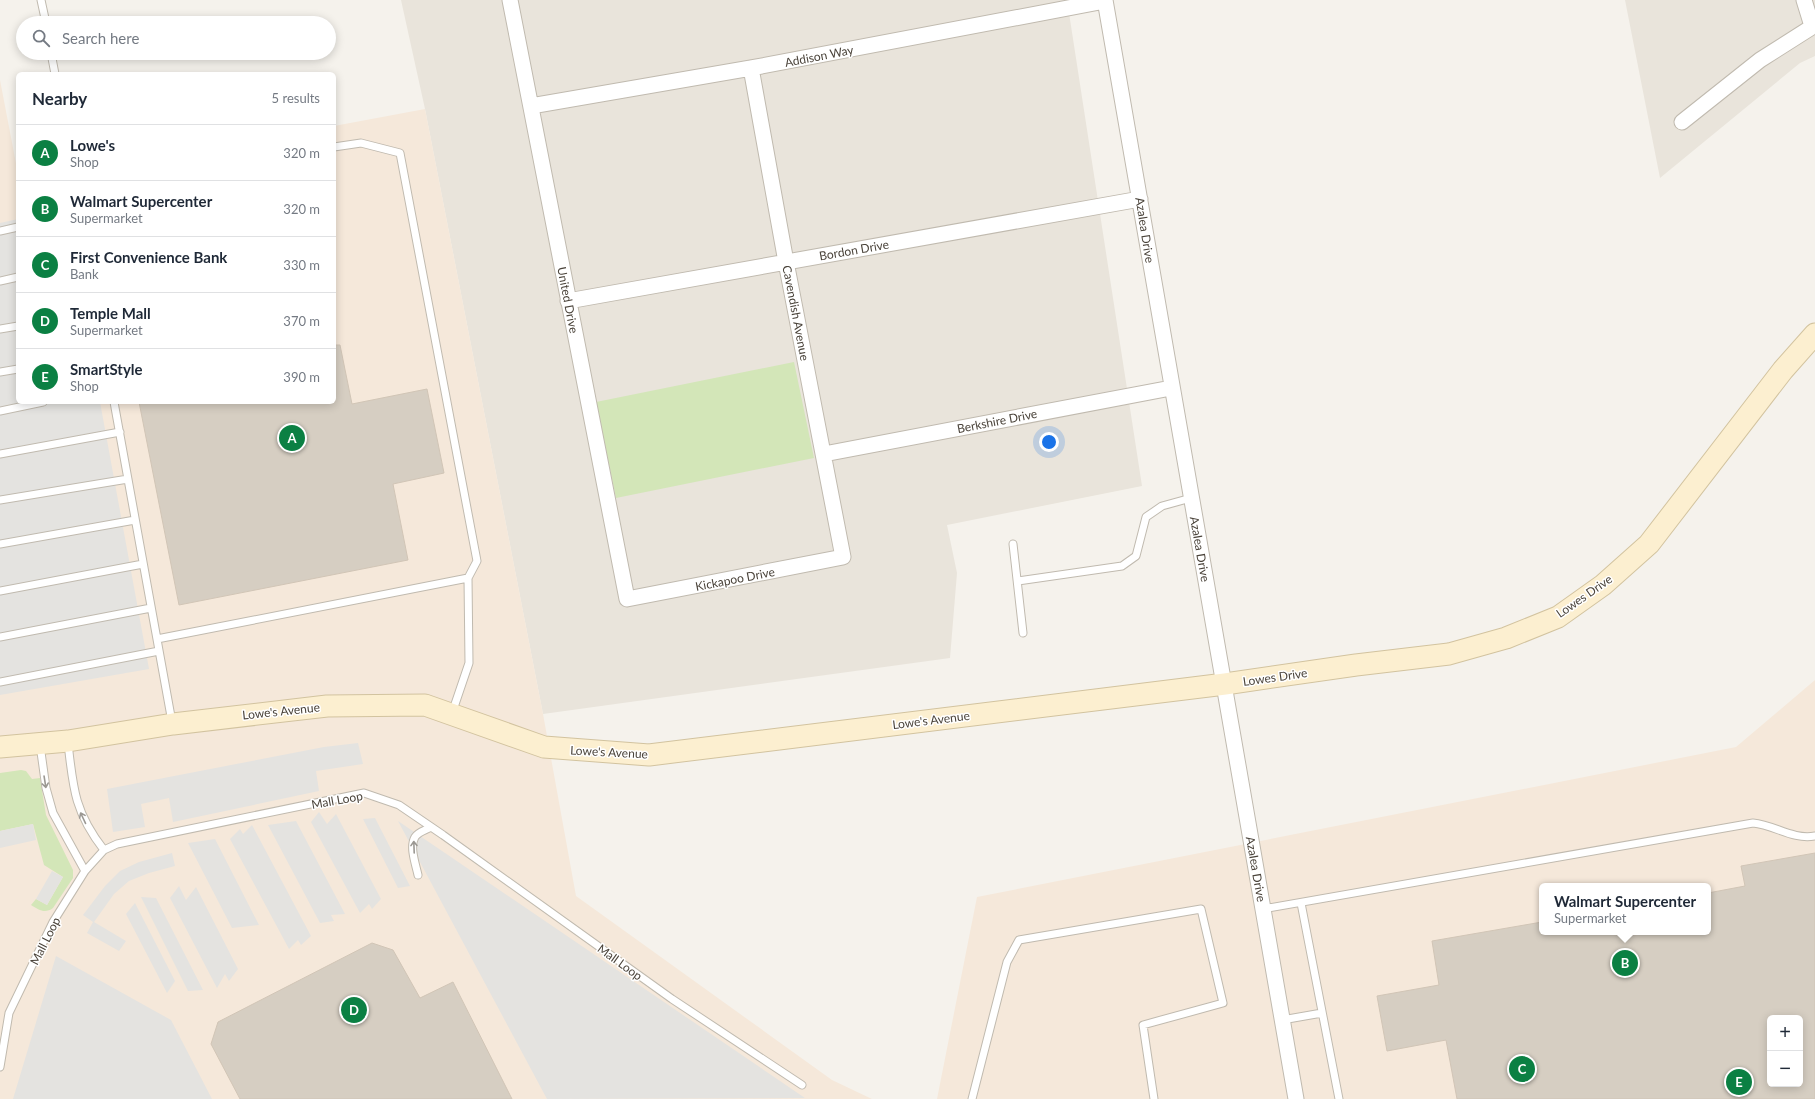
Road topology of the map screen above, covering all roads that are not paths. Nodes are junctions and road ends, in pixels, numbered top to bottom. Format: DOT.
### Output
graph roads {
  1 [pos="41,0"];
  2 [pos="510,0"];
  3 [pos="1804,0"];
  4 [pos="1105,1"];
  5 [pos="44,16"];
  6 [pos="1814,25"];
  7 [pos="52,60"];
  8 [pos="751,68"];
  9 [pos="55,72"];
  10 [pos="532,106"];
  11 [pos="1682,122"];
  12 [pos="336,147"];
  13 [pos="1140,199"];
  14 [pos="16,227"];
  15 [pos="0,230"];
  16 [pos="786,262"];
  17 [pos="16,278"];
  18 [pos="0,281"];
  19 [pos="568,301"];
  20 [pos="16,326"];
  21 [pos="0,329"];
  22 [pos="1815,334"];
  23 [pos="16,369"];
  24 [pos="0,372"];
  25 [pos="1171,388"];
  26 [pos="33,404"];
  27 [pos="114,404"];
  28 [pos="0,411"];
  29 [pos="120,432"];
  30 [pos="0,454"];
  31 [pos="824,454"];
  32 [pos="128,479"];
  33 [pos="1191,498"];
  34 [pos="0,500"];
  35 [pos="135,520"];
  36 [pos="0,544"];
  37 [pos="1013,544"];
  38 [pos="843,557"];
  39 [pos="144,564"];
  40 [pos="468,578"];
  41 [pos="1018,581"];
  42 [pos="0,591"];
  43 [pos="627,599"];
  44 [pos="152,608"];
  45 [pos="1023,633"];
  46 [pos="0,637"];
  47 [pos="157,639"];
  48 [pos="159,652"];
  49 [pos="0,682"];
  50 [pos="1225,684"];
  51 [pos="451,714"];
  52 [pos="173,724"];
  53 [pos="68,741"];
  54 [pos="39,743"];
  55 [pos="0,747"];
  56 [pos="431,827"];
  57 [pos="1815,836"];
  58 [pos="104,850"];
  59 [pos="85,871"];
  60 [pos="418,875"];
  61 [pos="1301,903"];
  62 [pos="1263,909"];
  63 [pos="1322,1013"];
  64 [pos="1282,1020"];
  65 [pos="0,1067"];
  66 [pos="802,1085"];
  67 [pos="972,1099"];
  68 [pos="1154,1099"];
  69 [pos="1296,1099"];
  70 [pos="1339,1099"];
  1 -- 5 [label="lane"];
  2 -- 10 [label="street, United Drive"];
  3 -- 6 [label="street"];
  4 -- 8 [label="street, Addison Way"];
  4 -- 13 [label="street, Azalea Drive"];
  6 -- 11 [label="street"];
  7 -- 9 [label="lane"];
  8 -- 10 [label="street, Addison Way"];
  8 -- 16 [label="street, Cavendish Avenue"];
  10 -- 19 [label="street, United Drive"];
  12 -- 40 [label="lane"];
  13 -- 16 [label="street, Bordon Drive"];
  13 -- 25 [label="street, Azalea Drive"];
  14 -- 15 [label="lane"];
  16 -- 19 [label="street, Bordon Drive"];
  16 -- 31 [label="street, Cavendish Avenue"];
  17 -- 18 [label="lane"];
  19 -- 43 [label="street, United Drive"];
  20 -- 21 [label="lane"];
  22 -- 50 [label="street, Lowes Drive"];
  23 -- 24 [label="lane"];
  25 -- 31 [label="street, Berkshire Drive"];
  25 -- 33 [label="street, Azalea Drive"];
  26 -- 28 [label="lane"];
  27 -- 29 [label="lane"];
  29 -- 30 [label="lane"];
  29 -- 32 [label="lane"];
  31 -- 38 [label="street, Cavendish Avenue"];
  32 -- 34 [label="lane"];
  32 -- 35 [label="lane"];
  33 -- 41 [label="lane"];
  33 -- 50 [label="street, Azalea Drive"];
  35 -- 36 [label="lane"];
  35 -- 39 [label="lane"];
  37 -- 41 [label="lane"];
  38 -- 43 [label="street, Kickapoo Drive"];
  39 -- 42 [label="lane"];
  39 -- 44 [label="lane"];
  40 -- 47 [label="lane"];
  40 -- 51 [label="lane"];
  41 -- 45 [label="lane"];
  44 -- 46 [label="lane"];
  44 -- 47 [label="lane"];
  47 -- 48 [label="lane"];
  48 -- 49 [label="lane"];
  48 -- 52 [label="lane"];
  50 -- 51 [label="street, Lowe's Avenue"];
  50 -- 62 [label="street, Azalea Drive"];
  51 -- 52 [label="street, Lowe's Avenue"];
  52 -- 53 [label="street, Lowe's Avenue"];
  53 -- 54 [label="street, Lowe's Avenue"];
  58 -- 53 [label="lane, one-way"];
  54 -- 55 [label="street, Lowe's Avenue"];
  54 -- 59 [label="lane, one-way"];
  56 -- 58 [label="lane, Mall Loop"];
  60 -- 56 [label="lane, one-way"];
  56 -- 66 [label="lane, Mall Loop"];
  57 -- 61 [label="lane"];
  58 -- 59 [label="lane, Mall Loop"];
  59 -- 65 [label="lane, Mall Loop"];
  61 -- 62 [label="lane"];
  61 -- 63 [label="lane"];
  62 -- 64 [label="street, Azalea Drive"];
  63 -- 64 [label="lane"];
  63 -- 70 [label="lane"];
  64 -- 69 [label="street, Azalea Drive"];
  67 -- 68 [label="lane"];
}
